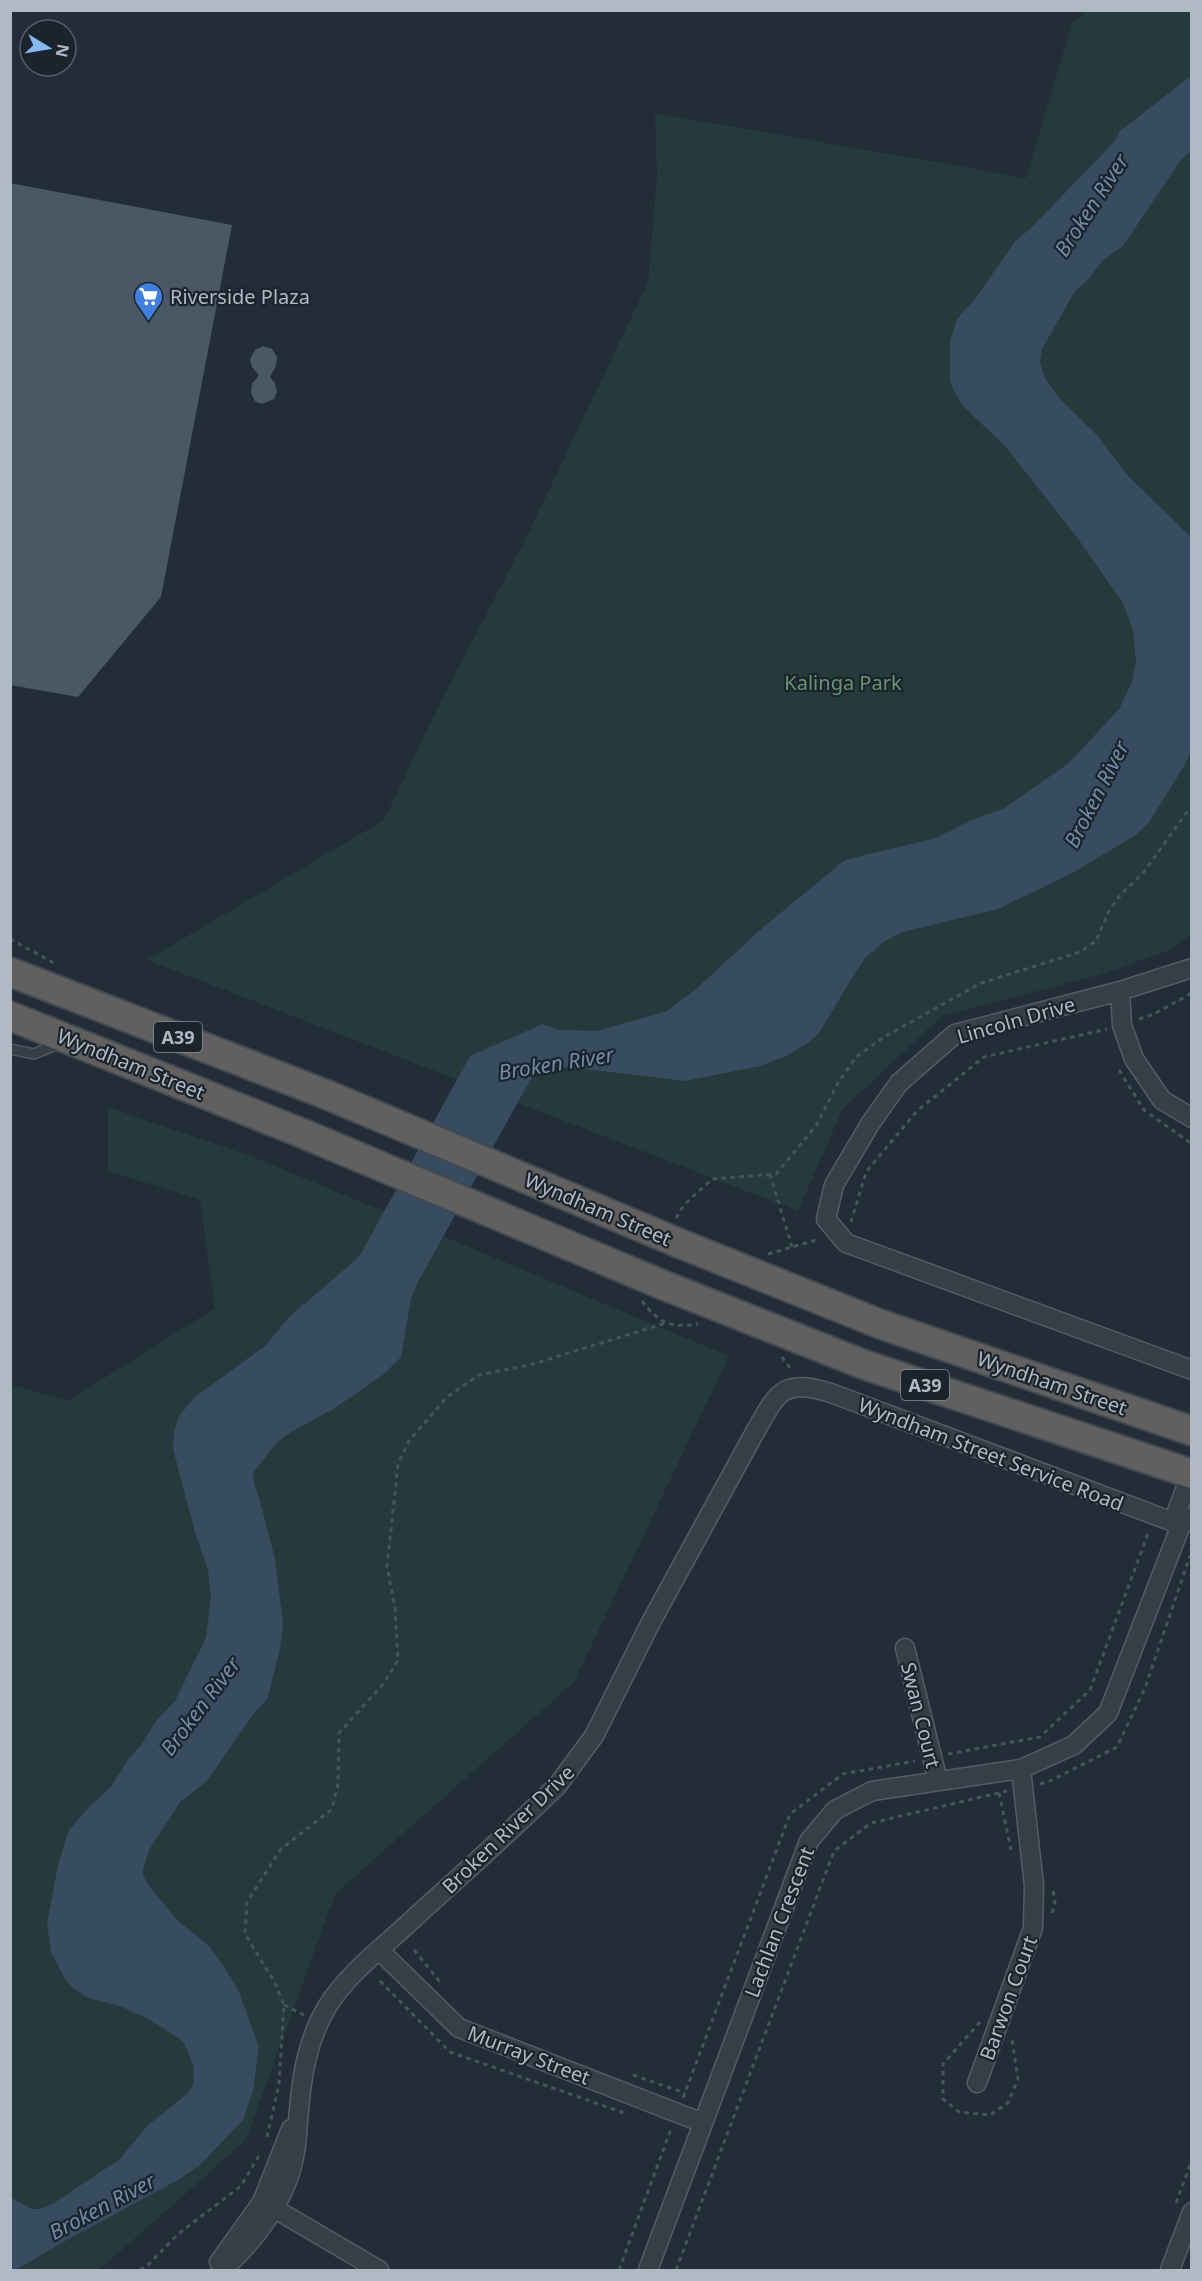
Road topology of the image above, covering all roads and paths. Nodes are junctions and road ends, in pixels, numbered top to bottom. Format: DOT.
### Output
graph roads {
  1 [pos="1191,968"];
  2 [pos="20,976"];
  3 [pos="1120,991"];
  4 [pos="1191,993"];
  5 [pos="10,1016"];
  6 [pos="1141,1018"];
  7 [pos="1122,1025"];
  8 [pos="1144,1028"];
  9 [pos="58,1035"];
  10 [pos="10,1049"];
  11 [pos="1191,1118"];
  12 [pos="770,1174"];
  13 [pos="845,1228"];
  14 [pos="792,1247"];
  15 [pos="760,1254"];
  16 [pos="666,1323"];
  17 [pos="1191,1370"];
  18 [pos="800,1386"];
  19 [pos="1191,1431"];
  20 [pos="1191,1473"];
  21 [pos="1186,1521"];
  22 [pos="1149,1532"];
  23 [pos="1191,1551"];
  24 [pos="905,1648"];
  25 [pos="932,1758"];
  26 [pos="1021,1768"];
  27 [pos="938,1781"];
  28 [pos="1023,1788"];
  29 [pos="379,1950"];
  30 [pos="414,1950"];
  31 [pos="444,1988"];
  32 [pos="284,2005"];
  33 [pos="318,2022"];
  34 [pos="630,2074"];
  35 [pos="977,2083"];
  36 [pos="685,2093"];
  37 [pos="677,2113"];
  38 [pos="703,2123"];
  39 [pos="267,2205"];
  40 [pos="1191,2212"];
  41 [pos="140,2271"];
  42 [pos="212,2271"];
  43 [pos="222,2271"];
  44 [pos="379,2271"];
  45 [pos="618,2271"];
  46 [pos="648,2271"];
  47 [pos="676,2271"];
  48 [pos="1170,2271"];
  1 -- 3 [label="street, Lincoln Drive"];
  2 -- 9 [label="highway"];
  2 -- 19 [label="highway, Wyndham Street / A39, bridge"];
  3 -- 7 [label="street"];
  3 -- 13 [label="street, Lincoln Drive"];
  4 -- 6 [label="path"];
  5 -- 9 [label="highway, Wyndham Street / A39"];
  6 -- 7 [label="path"];
  6 -- 8 [label="path"];
  7 -- 11 [label="street"];
  7 -- 13 [label="path"];
  9 -- 10 [label="lane"];
  9 -- 20 [label="highway, Wyndham Street / A39, bridge"];
  12 -- 14 [label="path"];
  13 -- 14 [label="path"];
  13 -- 17 [label="street"];
  14 -- 15 [label="path"];
  16 -- 32 [label="path"];
  18 -- 21 [label="street, Wyndham Street Service Road"];
  18 -- 29 [label="street, Broken River Drive"];
  20 -- 21 [label="street, Lachlan Crescent"];
  21 -- 26 [label="street, Lachlan Crescent"];
  22 -- 25 [label="path"];
  23 -- 28 [label="path"];
  24 -- 25 [label="street, Swan Court"];
  25 -- 27 [label="street, Swan Court"];
  25 -- 36 [label="path"];
  26 -- 27 [label="street, Lachlan Crescent"];
  26 -- 28 [label="street, Barwon Court"];
  27 -- 38 [label="street, Lachlan Crescent"];
  28 -- 35 [label="street, Barwon Court"];
  28 -- 47 [label="path"];
  29 -- 33 [label="street, Broken River Drive"];
  29 -- 37 [label="street, Murray Street"];
  30 -- 31 [label="path"];
  32 -- 33 [label="path"];
  32 -- 41 [label="path"];
  33 -- 39 [label="street, Broken River Drive"];
  34 -- 36 [label="path"];
  36 -- 37 [label="path"];
  37 -- 38 [label="street, Murray Street"];
  37 -- 45 [label="path"];
  38 -- 46 [label="street, Lachlan Crescent"];
  39 -- 42 [label="street, Broken River Drive"];
  39 -- 43 [label="street, Broken River Drive"];
  39 -- 44 [label="street"];
  40 -- 48 [label="street"];
}
